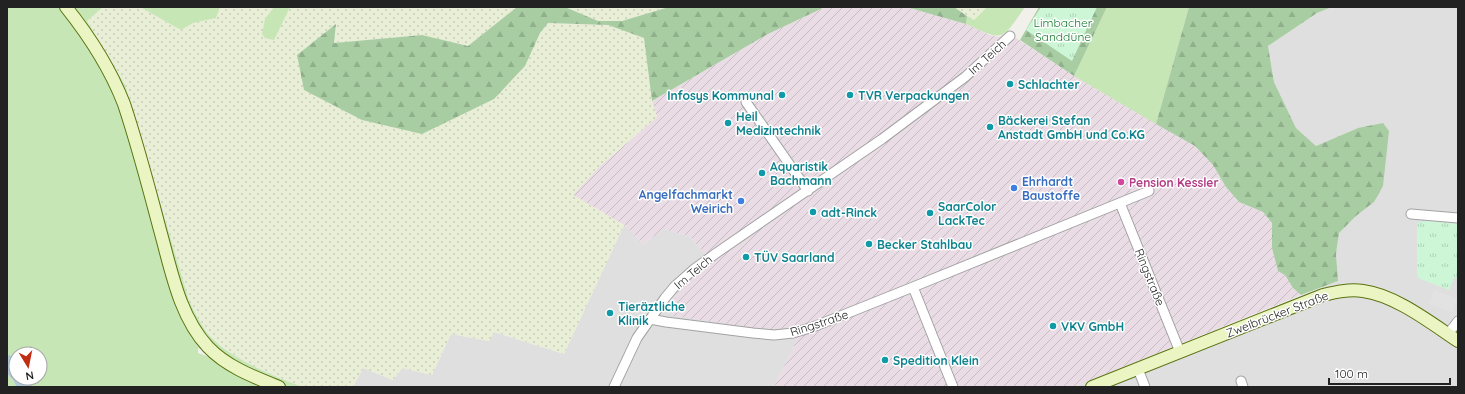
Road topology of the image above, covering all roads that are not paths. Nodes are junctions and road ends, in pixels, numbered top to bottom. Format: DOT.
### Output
graph roads {
  1 [pos="66,7"];
  2 [pos="1010,36"];
  3 [pos="746,102"];
  4 [pos="808,191"];
  5 [pos="1150,191"];
  6 [pos="1120,203"];
  7 [pos="1411,214"];
  8 [pos="1458,218"];
  9 [pos="913,288"];
  10 [pos="650,319"];
  11 [pos="1458,321"];
  12 [pos="1453,337"];
  13 [pos="1180,352"];
  14 [pos="1138,369"];
  15 [pos="279,387"];
  16 [pos="614,387"];
  17 [pos="953,387"];
  18 [pos="1092,387"];
  19 [pos="1145,387"];
  1 -- 15 [label="street"];
  2 -- 4 [label="street, Im Teich"];
  3 -- 4 [label="street"];
  4 -- 10 [label="street, Im Teich"];
  5 -- 6 [label="street, Ringstraße"];
  6 -- 9 [label="street, Ringstraße"];
  6 -- 13 [label="street, Ringstraße"];
  7 -- 8 [label="street"];
  9 -- 10 [label="street, Ringstraße"];
  9 -- 17 [label="street"];
  10 -- 16 [label="street, Im Teich"];
  11 -- 12 [label="street"];
  12 -- 13 [label="street, Zweibrücker Straße"];
  13 -- 14 [label="street, Zweibrücker Straße"];
  14 -- 18 [label="street, Zweibrücker Straße"];
  14 -- 19 [label="street"];
}
